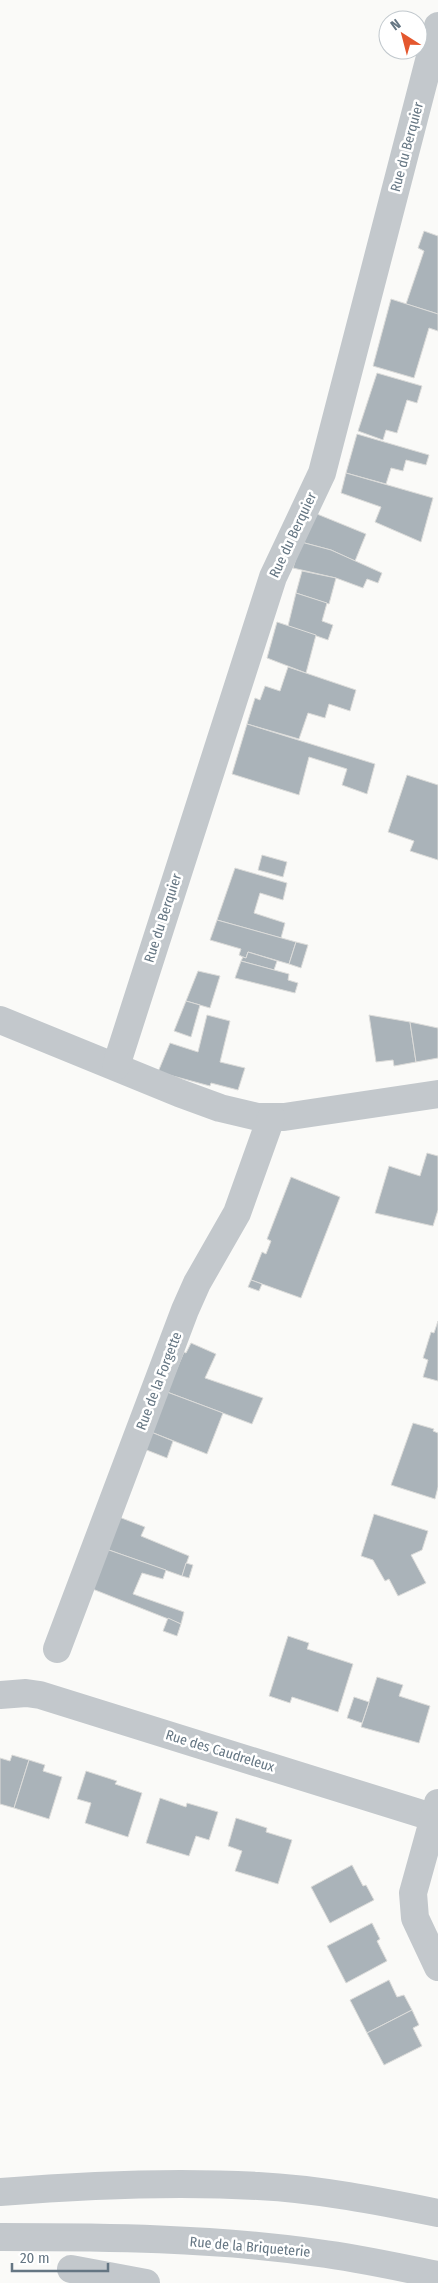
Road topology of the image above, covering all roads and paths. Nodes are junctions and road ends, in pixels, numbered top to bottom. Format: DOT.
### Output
graph roads {
  1 [pos="438,26"];
  2 [pos="0,1020"];
  3 [pos="116,1066"];
  4 [pos="438,1094"];
  5 [pos="271,1118"];
  6 [pos="57,1649"];
  7 [pos="0,1695"];
  8 [pos="436,1813"];
  9 [pos="438,1967"];
  10 [pos="0,2192"];
  11 [pos="438,2213"];
  12 [pos="0,2237"];
  13 [pos="71,2269"];
  14 [pos="438,2275"];
  15 [pos="146,2283"];
  1 -- 3 [label="street, Rue du Berquier"];
  2 -- 3 [label="street"];
  3 -- 5 [label="street"];
  4 -- 5 [label="street"];
  5 -- 6 [label="street, Rue de la Forgette"];
  7 -- 8 [label="street, Rue des Caudreleux"];
  8 -- 9 [label="street"];
  10 -- 11 [label="street"];
  12 -- 14 [label="street, Rue de la Briqueterie"];
  13 -- 15 [label="street"];
}
